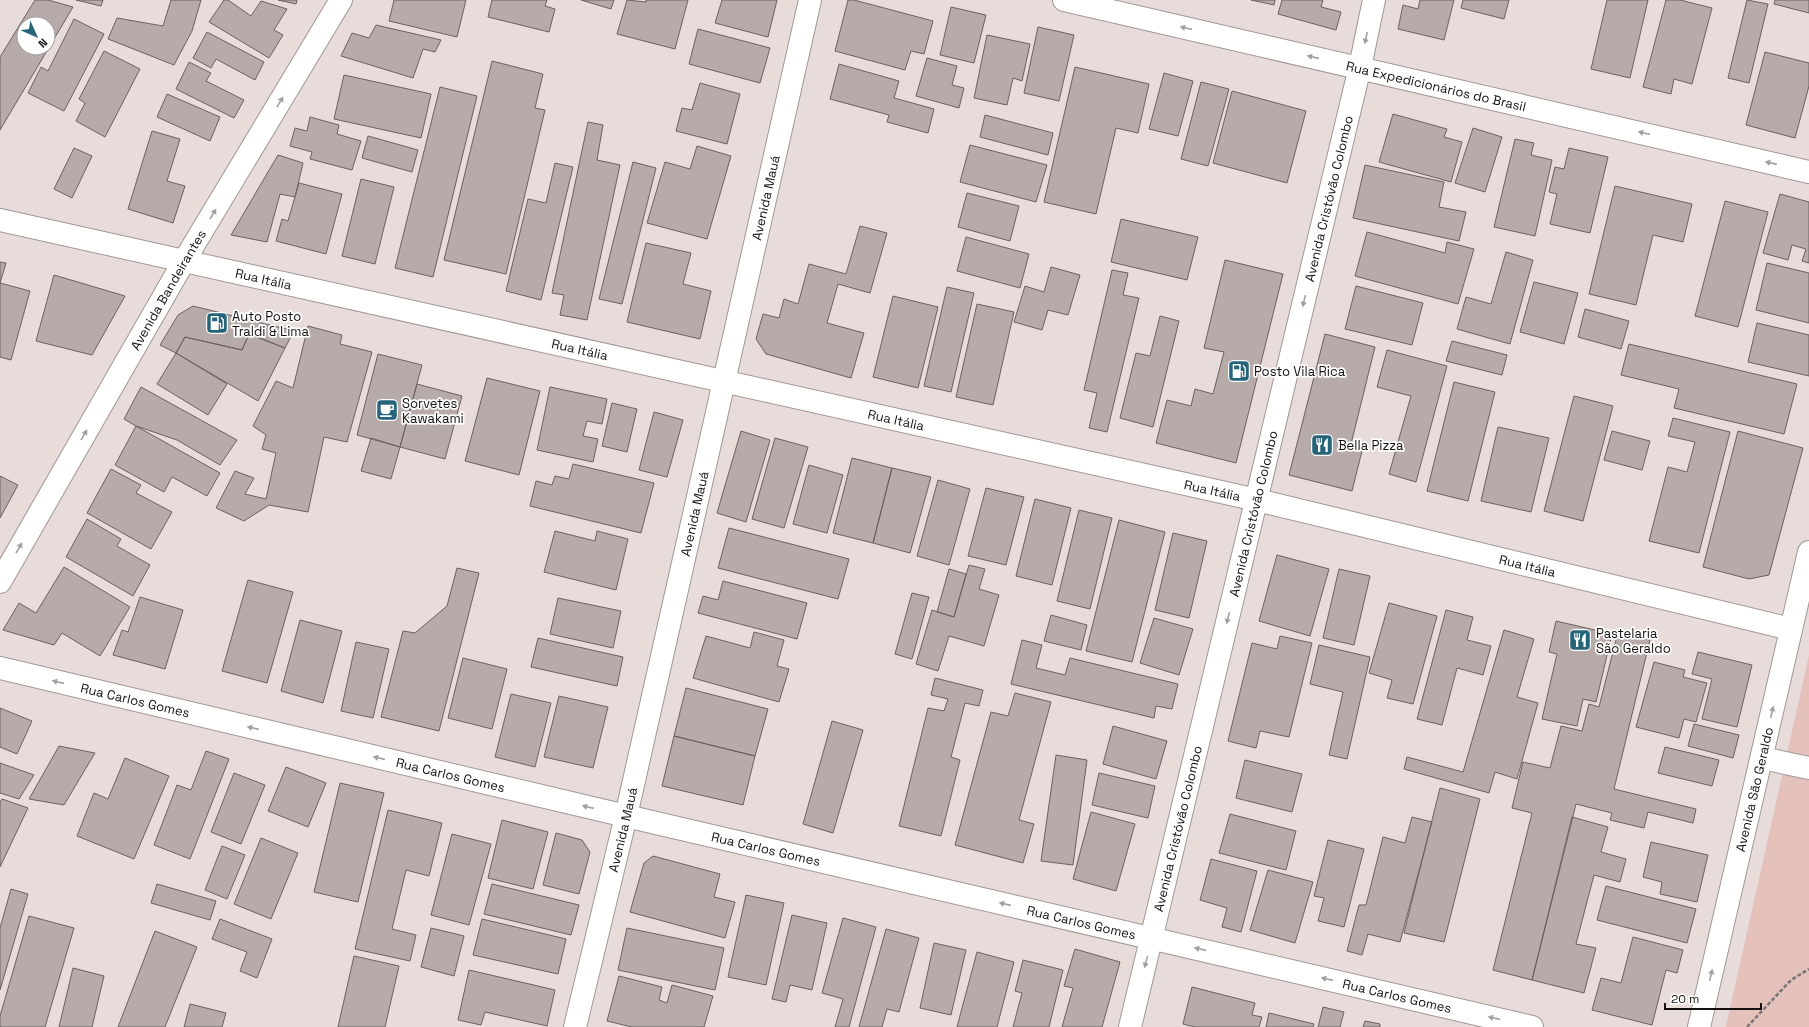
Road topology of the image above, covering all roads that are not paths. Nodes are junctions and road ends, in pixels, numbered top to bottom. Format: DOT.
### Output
graph roads {
  1 [pos="341,0"];
  2 [pos="810,0"];
  3 [pos="1064,0"];
  4 [pos="1374,0"];
  5 [pos="1360,67"];
  6 [pos="1809,172"];
  7 [pos="0,220"];
  8 [pos="184,261"];
  9 [pos="723,381"];
  10 [pos="1257,500"];
  11 [pos="1809,552"];
  12 [pos="0,582"];
  13 [pos="1790,629"];
  14 [pos="0,668"];
  15 [pos="1762,758"];
  16 [pos="1809,768"];
  17 [pos="626,816"];
  18 [pos="1152,938"];
  19 [pos="575,1027"];
  20 [pos="1130,1027"];
  21 [pos="1532,1027"];
  22 [pos="1699,1027"];
  8 -- 1 [label="street, Avenida Bandeirantes, one-way"];
  2 -- 9 [label="street, Avenida Mauá"];
  5 -- 3 [label="street, Rua Expedicionários do Brasil, one-way"];
  4 -- 5 [label="street, Avenida Cristóvão Colombo, one-way"];
  6 -- 5 [label="street, Rua Expedicionários do Brasil, one-way"];
  5 -- 10 [label="street, Avenida Cristóvão Colombo, one-way"];
  7 -- 8 [label="street, Rua Itália"];
  8 -- 9 [label="street, Rua Itália"];
  12 -- 8 [label="street, Avenida Bandeirantes, one-way"];
  9 -- 10 [label="street, Rua Itália"];
  9 -- 17 [label="street, Avenida Mauá"];
  10 -- 13 [label="street, Rua Itália"];
  10 -- 18 [label="street, Avenida Cristóvão Colombo, one-way"];
  11 -- 13 [label="street, Avenida São Geraldo"];
  15 -- 13 [label="street, Avenida São Geraldo, one-way"];
  17 -- 14 [label="street, Rua Carlos Gomes, one-way"];
  15 -- 16 [label="street"];
  22 -- 15 [label="street, Avenida São Geraldo, one-way"];
  18 -- 17 [label="street, Rua Carlos Gomes, one-way"];
  17 -- 19 [label="street, Avenida Mauá"];
  18 -- 20 [label="street, Avenida Cristóvão Colombo, one-way"];
  21 -- 18 [label="street, Rua Carlos Gomes, one-way"];
}
